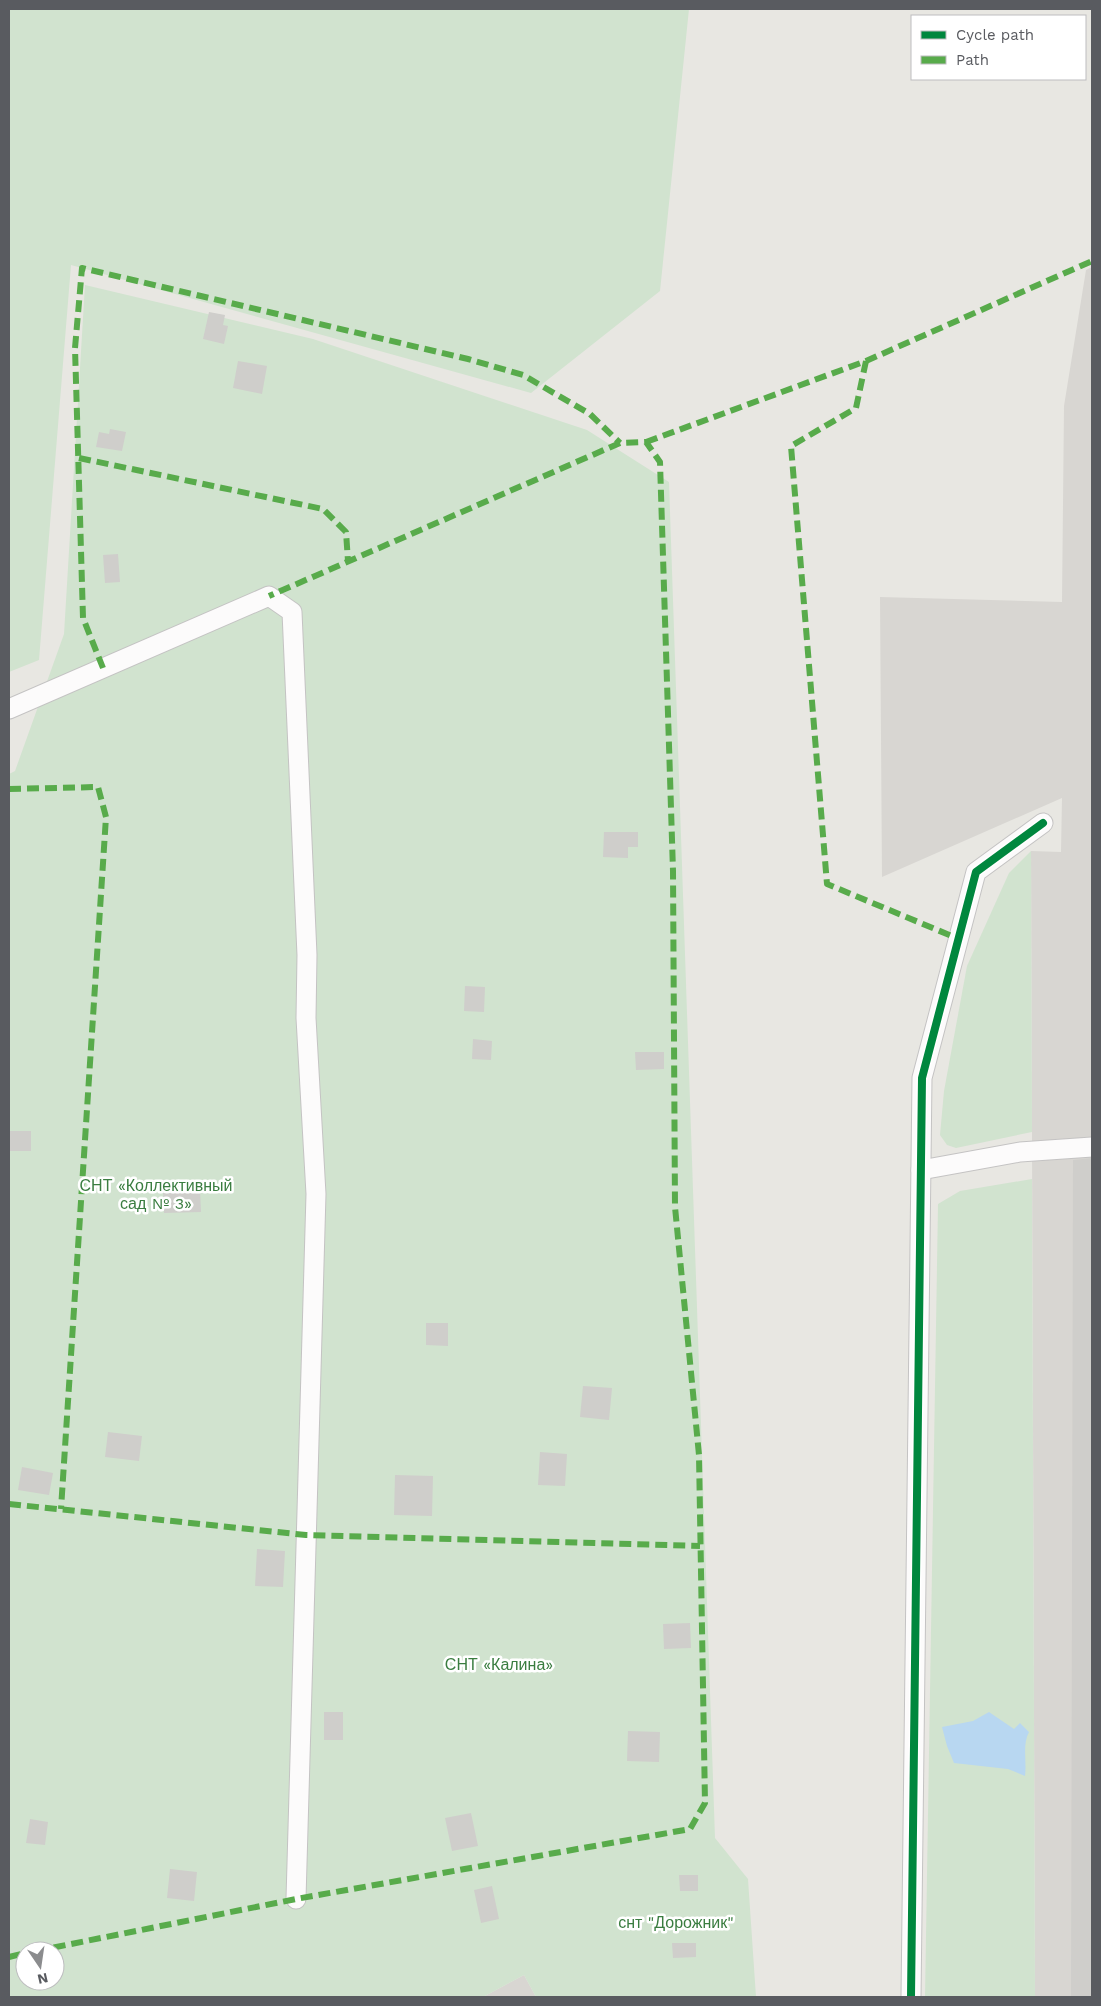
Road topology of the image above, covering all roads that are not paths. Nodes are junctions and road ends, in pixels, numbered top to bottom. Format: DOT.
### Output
graph roads {
  1 [pos="9,709"];
  2 [pos="1043,823"];
  3 [pos="1092,1146"];
  4 [pos="921,1170"];
  5 [pos="296,1898"];
  6 [pos="911,1997"];
  1 -- 5 [label="street"];
  2 -- 4 [label="street"];
  3 -- 4 [label="street"];
  4 -- 6 [label="street"];
}
